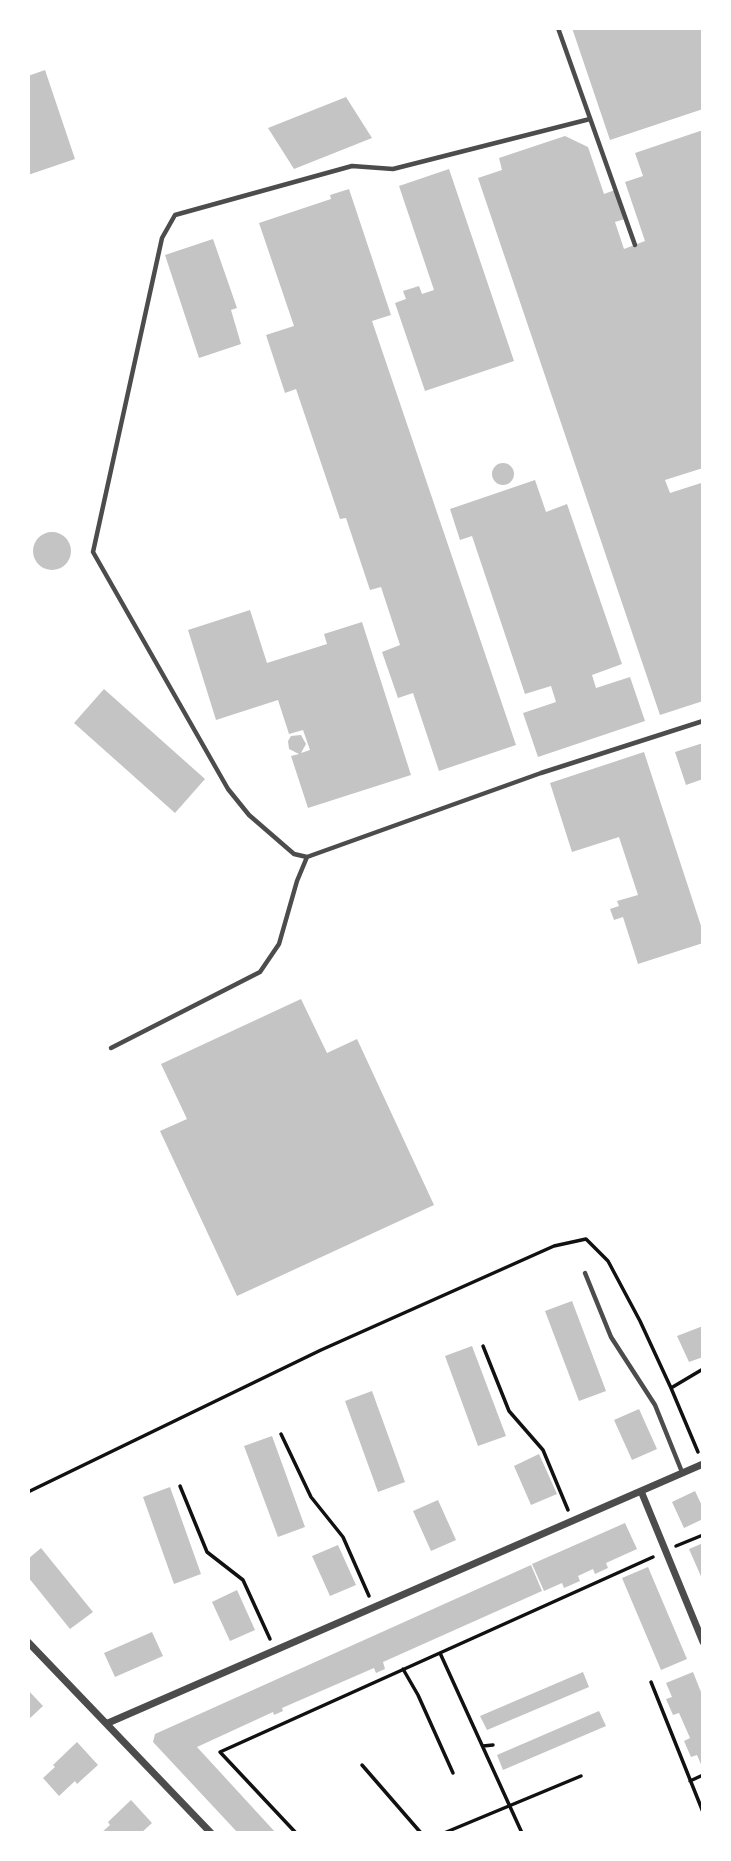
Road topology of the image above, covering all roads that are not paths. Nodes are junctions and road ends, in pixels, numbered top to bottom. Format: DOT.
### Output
graph roads {
  1 [pos="558,28"];
  2 [pos="590,119"];
  3 [pos="635,244"];
  4 [pos="703,721"];
  5 [pos="307,857"];
  6 [pos="111,1048"];
  7 [pos="585,1273"];
  8 [pos="703,1464"];
  9 [pos="683,1473"];
  10 [pos="641,1491"];
  11 [pos="28,1642"];
  12 [pos="703,1642"];
  13 [pos="108,1723"];
  14 [pos="211,1833"];
  1 -- 2 [label="lane"];
  2 -- 3 [label="lane"];
  2 -- 5 [label="lane"];
  4 -- 5 [label="lane"];
  5 -- 6 [label="lane"];
  7 -- 9 [label="lane"];
  8 -- 9 [label="street"];
  9 -- 10 [label="street"];
  10 -- 12 [label="street"];
  10 -- 13 [label="street"];
  11 -- 13 [label="street"];
  13 -- 14 [label="street"];
}
